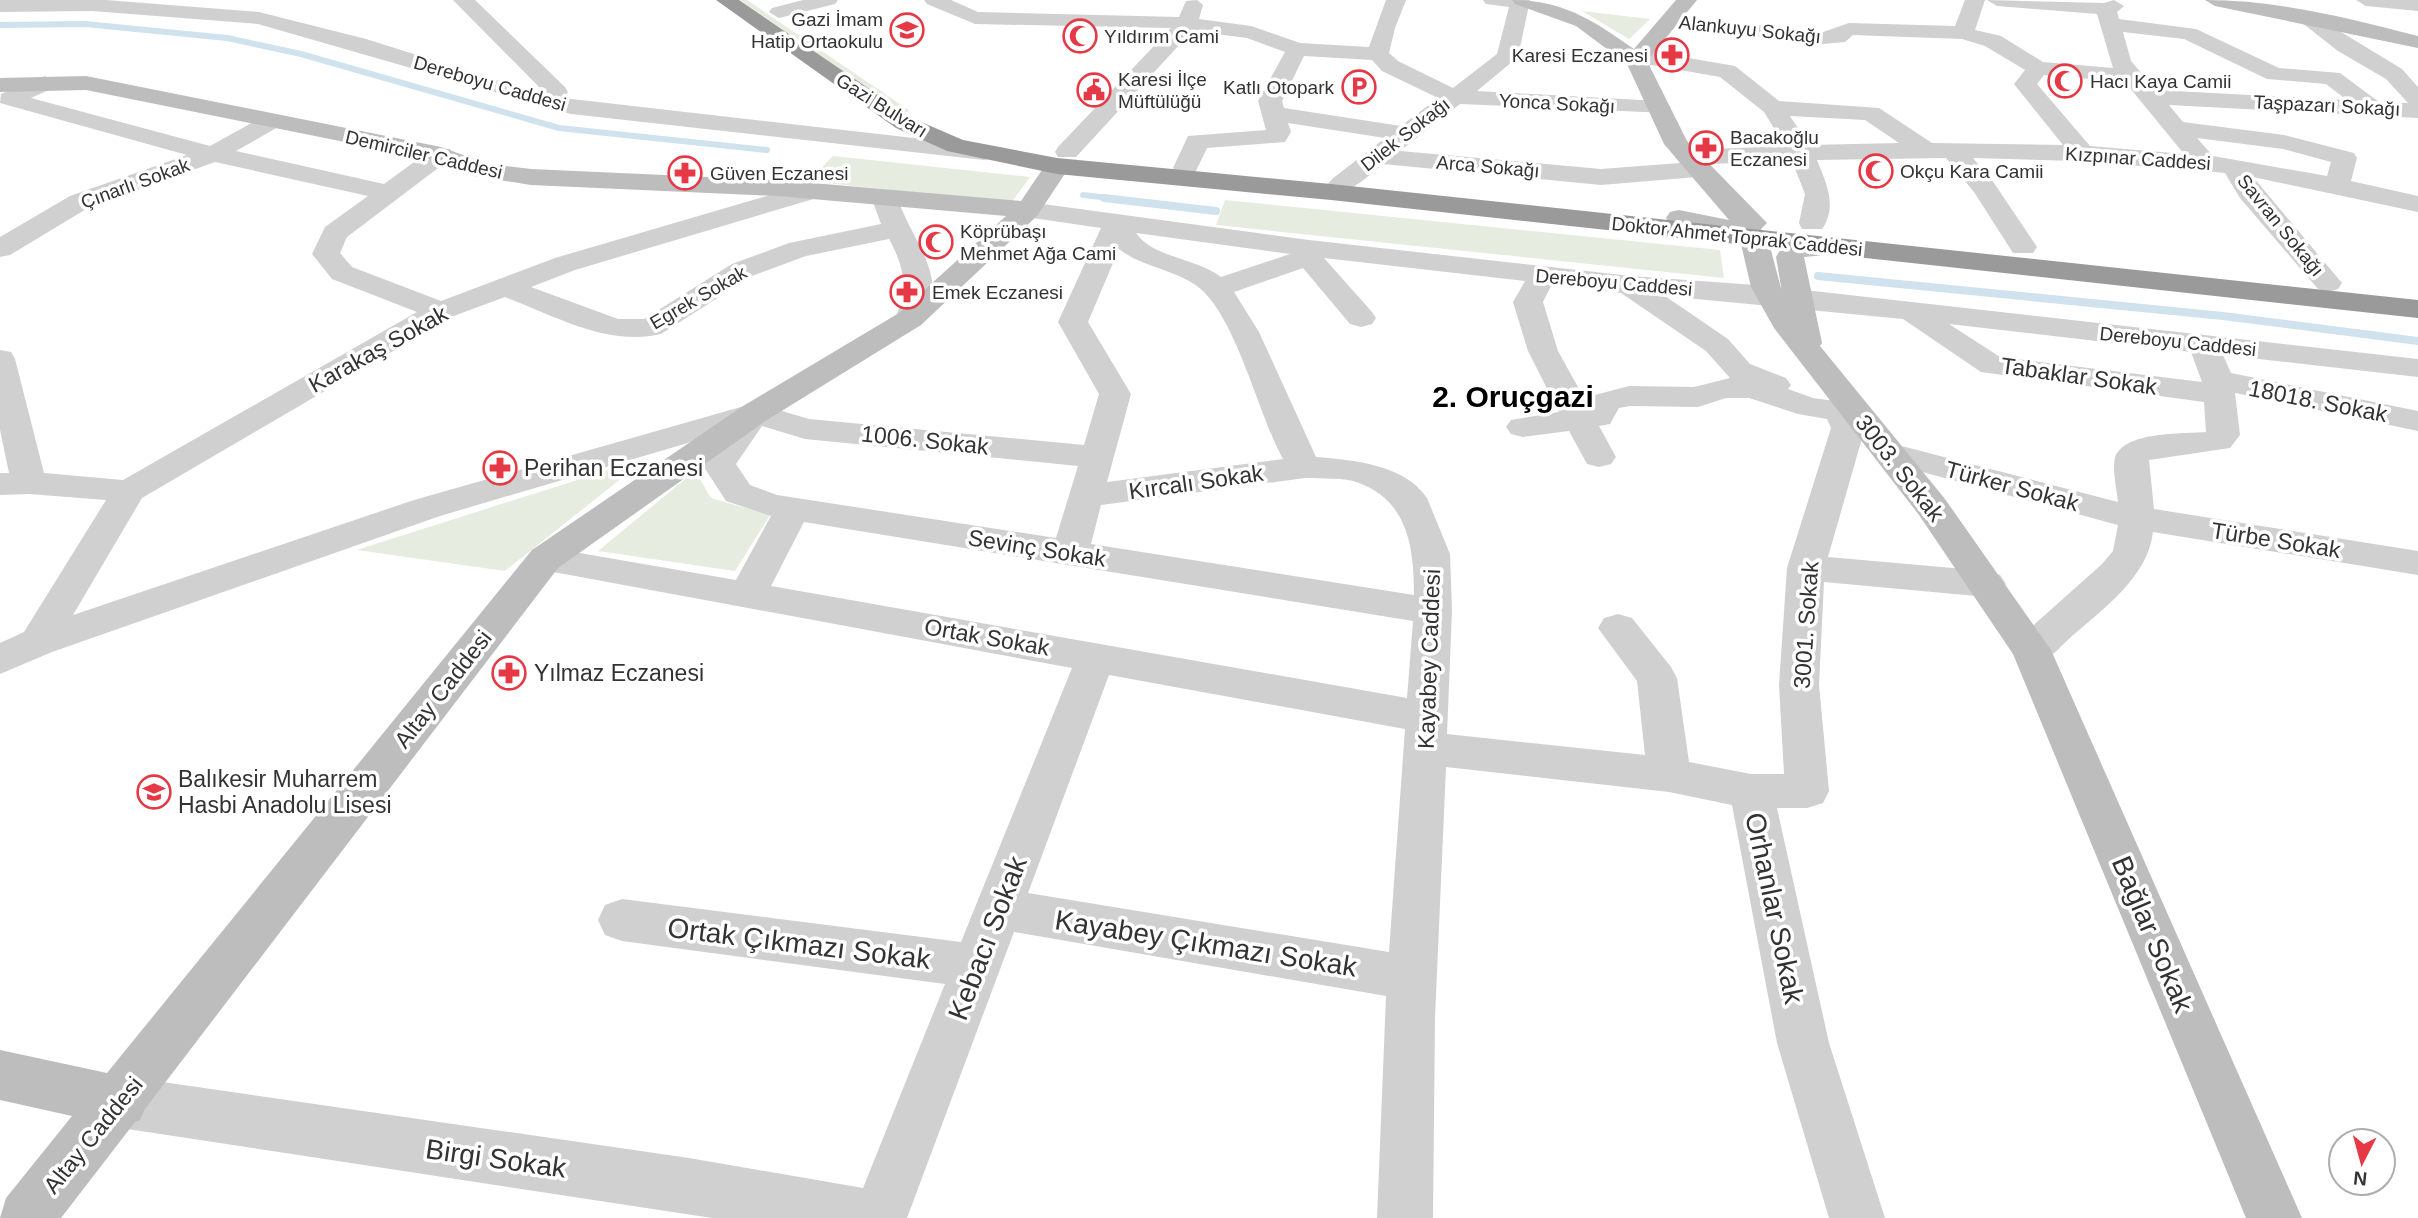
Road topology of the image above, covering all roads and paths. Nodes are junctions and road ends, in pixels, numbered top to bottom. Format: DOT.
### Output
graph roads {
  1 [pos="463,0"];
  2 [pos="726,0"];
  3 [pos="828,0"];
  4 [pos="934,0"];
  5 [pos="1001,0"];
  6 [pos="1194,0"];
  7 [pos="1396,0"];
  8 [pos="1493,0"];
  9 [pos="1687,0"];
  10 [pos="1975,0"];
  11 [pos="1997,0"];
  12 [pos="2133,0"];
  13 [pos="2215,0"];
  14 [pos="2353,0"];
  15 [pos="2366,0"];
  16 [pos="286,1"];
  17 [pos="1522,1"];
  18 [pos="2418,5"];
  19 [pos="0,6"];
  20 [pos="770,6"];
  21 [pos="2107,17"];
  22 [pos="259,18"];
  23 [pos="975,18"];
  24 [pos="2308,18"];
  25 [pos="1668,21"];
  26 [pos="1188,23"];
  27 [pos="2370,30"];
  28 [pos="1963,33"];
  29 [pos="2418,42"];
  30 [pos="2346,46"];
  31 [pos="1297,49"];
  32 [pos="1378,54"];
  33 [pos="1639,59"];
  34 [pos="2377,64"];
  35 [pos="2038,68"];
  36 [pos="2418,71"];
  37 [pos="1283,75"];
  38 [pos="2132,76"];
  39 [pos="2332,78"];
  40 [pos="45,83"];
  41 [pos="3,96"];
  42 [pos="1455,97"];
  43 [pos="2152,97"];
  44 [pos="532,99"];
  45 [pos="2418,101"];
  46 [pos="2370,106"];
  47 [pos="1659,108"];
  48 [pos="1773,108"];
  49 [pos="2418,111"];
  50 [pos="1274,114"];
  51 [pos="272,121"];
  52 [pos="1342,124"];
  53 [pos="2177,128"];
  54 [pos="1405,134"];
  55 [pos="1924,149"];
  56 [pos="1952,149"];
  57 [pos="1801,152"];
  58 [pos="985,153"];
  59 [pos="2082,153"];
  60 [pos="213,154"];
  61 [pos="441,154"];
  62 [pos="1376,156"];
  63 [pos="1062,159"];
  64 [pos="1692,163"];
  65 [pos="2205,163"];
  66 [pos="801,167"];
  67 [pos="2234,167"];
  68 [pos="1186,168"];
  69 [pos="1341,184"];
  70 [pos="2337,186"];
  71 [pos="389,193"];
  72 [pos="885,199"];
  73 [pos="2418,204"];
  74 [pos="1028,211"];
  75 [pos="1679,218"];
  76 [pos="1116,222"];
  77 [pos="1812,223"];
  78 [pos="894,230"];
  79 [pos="1749,230"];
  80 [pos="1837,247"];
  81 [pos="2023,247"];
  82 [pos="0,250"];
  83 [pos="1308,253"];
  84 [pos="1543,275"];
  85 [pos="2328,283"];
  86 [pos="1630,285"];
  87 [pos="505,287"];
  88 [pos="1217,288"];
  89 [pos="2418,292"];
  90 [pos="1783,293"];
  91 [pos="2418,309"];
  92 [pos="441,311"];
  93 [pos="1912,313"];
  94 [pos="1361,318"];
  95 [pos="910,319"];
  96 [pos="2203,344"];
  97 [pos="2384,364"];
  98 [pos="1,368"];
  99 [pos="2418,368"];
  100 [pos="2219,387"];
  101 [pos="2418,409"];
  102 [pos="1839,410"];
  103 [pos="755,413"];
  104 [pos="1579,419"];
  105 [pos="2418,421"];
  106 [pos="1523,427"];
  107 [pos="1890,453"];
  108 [pos="1097,457"];
  109 [pos="1599,457"];
  110 [pos="1305,467"];
  111 [pos="15,484"];
  112 [pos="129,491"];
  113 [pos="1086,496"];
  114 [pos="793,508"];
  115 [pos="2135,518"];
  116 [pos="1070,553"];
  117 [pos="545,559"];
  118 [pos="2418,563"];
  119 [pos="1805,568"];
  120 [pos="1987,584"];
  121 [pos="748,594"];
  122 [pos="1433,611"];
  123 [pos="1618,628"];
  124 [pos="38,642"];
  125 [pos="2031,650"];
  126 [pos="1096,657"];
  127 [pos="0,660"];
  128 [pos="1428,733"];
  129 [pos="1669,775"];
  130 [pos="1751,791"];
  131 [pos="999,909"];
  132 [pos="622,920"];
  133 [pos="976,965"];
  134 [pos="1413,978"];
  135 [pos="0,1075"];
  136 [pos="121,1102"];
  137 [pos="682,1202"];
  138 [pos="26,1218"];
  139 [pos="870,1218"];
  140 [pos="879,1218"];
  141 [pos="1405,1218"];
  142 [pos="1857,1218"];
  143 [pos="2274,1218"];
  1 -- 44 [label="street"];
  2 -- 58 [label="highway, Gazi Bulvarı"];
  3 -- 20 [label="street"];
  4 -- 23 [label="street"];
  5 -- 23 [label="street"];
  6 -- 26 [label="street"];
  7 -- 32 [label="street"];
  8 -- 17 [label="street"];
  9 -- 25 [label="main road"];
  10 -- 28 [label="street"];
  11 -- 21 [label="street"];
  12 -- 21 [label="street"];
  13 -- 24 [label="main road"];
  14 -- 27 [label="street"];
  15 -- 18 [label="street"];
  16 -- 22 [label="street"];
  17 -- 33 [label="main road"];
  17 -- 42 [label="street"];
  19 -- 22 [label="street, Dereboyu Caddesi"];
  20 -- 63 [label="highway, Gazi Bulvarı"];
  21 -- 38 [label="street"];
  21 -- 39 [label="street"];
  22 -- 44 [label="street, Dereboyu Caddesi"];
  23 -- 26 [label="street"];
  24 -- 27 [label="main road"];
  24 -- 30 [label="street"];
  25 -- 28 [label="street, Alankuyu Sokağı"];
  25 -- 33 [label="main road"];
  26 -- 31 [label="street"];
  26 -- 63 [label="street"];
  27 -- 29 [label="main road"];
  28 -- 35 [label="street, Alankuyu Sokağı"];
  30 -- 34 [label="street"];
  30 -- 39 [label="street"];
  31 -- 32 [label="street"];
  31 -- 37 [label="street"];
  32 -- 42 [label="street, Dilek Sokağı"];
  33 -- 47 [label="main road"];
  33 -- 48 [label="street"];
  34 -- 36 [label="street"];
  34 -- 45 [label="street"];
  35 -- 38 [label="street"];
  35 -- 59 [label="street"];
  37 -- 50 [label="street"];
  37 -- 52 [label="street"];
  38 -- 43 [label="street"];
  39 -- 46 [label="street"];
  40 -- 41 [label="street"];
  40 -- 51 [label="main road, Demirciler Caddesi"];
  41 -- 60 [label="street"];
  42 -- 47 [label="street, Yonca Sokağı"];
  42 -- 54 [label="street, Dilek Sokağı"];
  43 -- 46 [label="street, Taşpazarı Sokağı"];
  43 -- 53 [label="street"];
  44 -- 66 [label="street, Dereboyu Caddesi"];
  46 -- 49 [label="street, Taşpazarı Sokağı"];
  47 -- 64 [label="main road"];
  48 -- 55 [label="street"];
  48 -- 57 [label="street"];
  50 -- 52 [label="street"];
  50 -- 68 [label="street"];
  51 -- 60 [label="street, Çınarlı Sokak"];
  51 -- 61 [label="main road, Demirciler Caddesi"];
  52 -- 54 [label="street"];
  53 -- 65 [label="street"];
  53 -- 70 [label="street"];
  54 -- 62 [label="street, Dilek Sokağı"];
  55 -- 56 [label="street, Kızpınar Caddesi"];
  55 -- 57 [label="street, Kızpınar Caddesi"];
  56 -- 59 [label="street, Kızpınar Caddesi"];
  56 -- 81 [label="street"];
  57 -- 64 [label="street, Kızpınar Caddesi"];
  57 -- 77 [label="street"];
  58 -- 63 [label="highway, Gazi Bulvarı"];
  58 -- 66 [label="street, Dereboyu Caddesi"];
  59 -- 65 [label="street, Kızpınar Caddesi"];
  60 -- 71 [label="street"];
  60 -- 82 [label="street, Çınarlı Sokak"];
  61 -- 66 [label="main road, Demirciler Caddesi"];
  61 -- 71 [label="street"];
  62 -- 64 [label="street, Arca Sokağı"];
  62 -- 69 [label="street, Dilek Sokağı"];
  63 -- 68 [label="highway, Doktor Ahmet Toprak Caddesi"];
  63 -- 74 [label="main road, Altay Caddesi"];
  63 -- 79 [label="highway, Doktor Ahmet Toprak Caddesi"];
  64 -- 79 [label="main road"];
  65 -- 67 [label="street, Kızpınar Caddesi"];
  66 -- 72 [label="main road, Dereboyu Caddesi"];
  66 -- 87 [label="street, Karakaş Sokak"];
  67 -- 70 [label="street, Kızpınar Caddesi"];
  67 -- 85 [label="street, Savran Sokağı"];
  68 -- 69 [label="highway, Doktor Ahmet Toprak Caddesi"];
  69 -- 75 [label="highway, Doktor Ahmet Toprak Caddesi"];
  70 -- 73 [label="street, Kızpınar Caddesi"];
  71 -- 92 [label="street"];
  72 -- 74 [label="main road, Dereboyu Caddesi"];
  72 -- 78 [label="street"];
  74 -- 76 [label="street, Dereboyu Caddesi"];
  74 -- 95 [label="main road, Altay Caddesi"];
  75 -- 79 [label="main road"];
  76 -- 83 [label="street, Dereboyu Caddesi"];
  76 -- 88 [label="street"];
  76 -- 108 [label="street"];
  78 -- 87 [label="street, Egrek Sokak"];
  78 -- 95 [label="street"];
  79 -- 80 [label="highway, Doktor Ahmet Toprak Caddesi"];
  79 -- 85 [label="highway, Doktor Ahmet Toprak Caddesi"];
  79 -- 90 [label="main road"];
  80 -- 90 [label="main road"];
  80 -- 91 [label="highway, Doktor Ahmet Toprak Caddesi"];
  83 -- 84 [label="street, Dereboyu Caddesi"];
  83 -- 88 [label="street"];
  83 -- 94 [label="street"];
  84 -- 86 [label="street, Dereboyu Caddesi"];
  84 -- 104 [label="street"];
  85 -- 89 [label="highway, Doktor Ahmet Toprak Caddesi"];
  86 -- 90 [label="street, Dereboyu Caddesi"];
  86 -- 102 [label="street"];
  87 -- 92 [label="street, Karakaş Sokak"];
  88 -- 110 [label="street"];
  90 -- 93 [label="street, Dereboyu Caddesi"];
  90 -- 107 [label="main road, 3003. Sokak"];
  92 -- 112 [label="street, Karakaş Sokak"];
  93 -- 96 [label="street, Dereboyu Caddesi"];
  93 -- 100 [label="street, Tabaklar Sokak"];
  95 -- 103 [label="main road, Altay Caddesi"];
  96 -- 97 [label="street, Dereboyu Caddesi"];
  96 -- 100 [label="street"];
  97 -- 99 [label="street, Dereboyu Caddesi"];
  97 -- 101 [label="street"];
  98 -- 111 [label="street"];
  100 -- 105 [label="street, 18018. Sokak"];
  100 -- 115 [label="street"];
  102 -- 104 [label="street"];
  102 -- 119 [label="street, 3001. Sokak"];
  103 -- 108 [label="street, 1006. Sokak"];
  103 -- 114 [label="street, Sevinç Sokak"];
  103 -- 117 [label="main road, Altay Caddesi"];
  103 -- 124 [label="street, Altay Caddesi"];
  104 -- 106 [label="street"];
  104 -- 109 [label="street"];
  107 -- 115 [label="street, Türker Sokak"];
  107 -- 120 [label="main road, 3003. Sokak"];
  108 -- 113 [label="street"];
  110 -- 113 [label="street, Kırcalı Sokak"];
  110 -- 122 [label="street, Kayabey Caddesi"];
  111 -- 112 [label="street"];
  112 -- 124 [label="street, Karakaş Sokak"];
  113 -- 116 [label="street"];
  114 -- 116 [label="street, Sevinç Sokak"];
  114 -- 121 [label="street"];
  115 -- 118 [label="street, Türbe Sokak"];
  115 -- 125 [label="street"];
  116 -- 122 [label="street, Sevinç Sokak"];
  117 -- 121 [label="street, Ortak Sokak"];
  117 -- 136 [label="main road, Altay Caddesi"];
  119 -- 120 [label="street"];
  119 -- 130 [label="street, 3001. Sokak"];
  120 -- 125 [label="main road, Bağlar Sokak"];
  121 -- 126 [label="street, Ortak Sokak"];
  122 -- 128 [label="street, Kayabey Caddesi"];
  123 -- 129 [label="street"];
  124 -- 127 [label="street, Altay Caddesi"];
  125 -- 143 [label="main road, Bağlar Sokak"];
  126 -- 128 [label="street, Ortak Sokak"];
  126 -- 131 [label="street, Kebacı Sokak"];
  128 -- 129 [label="street, Orhanlar Sokak"];
  128 -- 134 [label="street, Kayabey Caddesi"];
  129 -- 130 [label="street, Orhanlar Sokak"];
  130 -- 142 [label="street, Orhanlar Sokak"];
  131 -- 133 [label="street, Kebacı Sokak"];
  131 -- 134 [label="street, Kayabey Çıkmazı Sokak"];
  132 -- 133 [label="street, Ortak Çıkmazı Sokak"];
  133 -- 140 [label="street, Kebacı Sokak"];
  134 -- 141 [label="street, Kayabey Caddesi"];
  135 -- 136 [label="main road"];
  136 -- 137 [label="street, Birgi Sokak"];
  136 -- 138 [label="main road, Altay Caddesi"];
  137 -- 139 [label="street, Birgi Sokak"];
}
